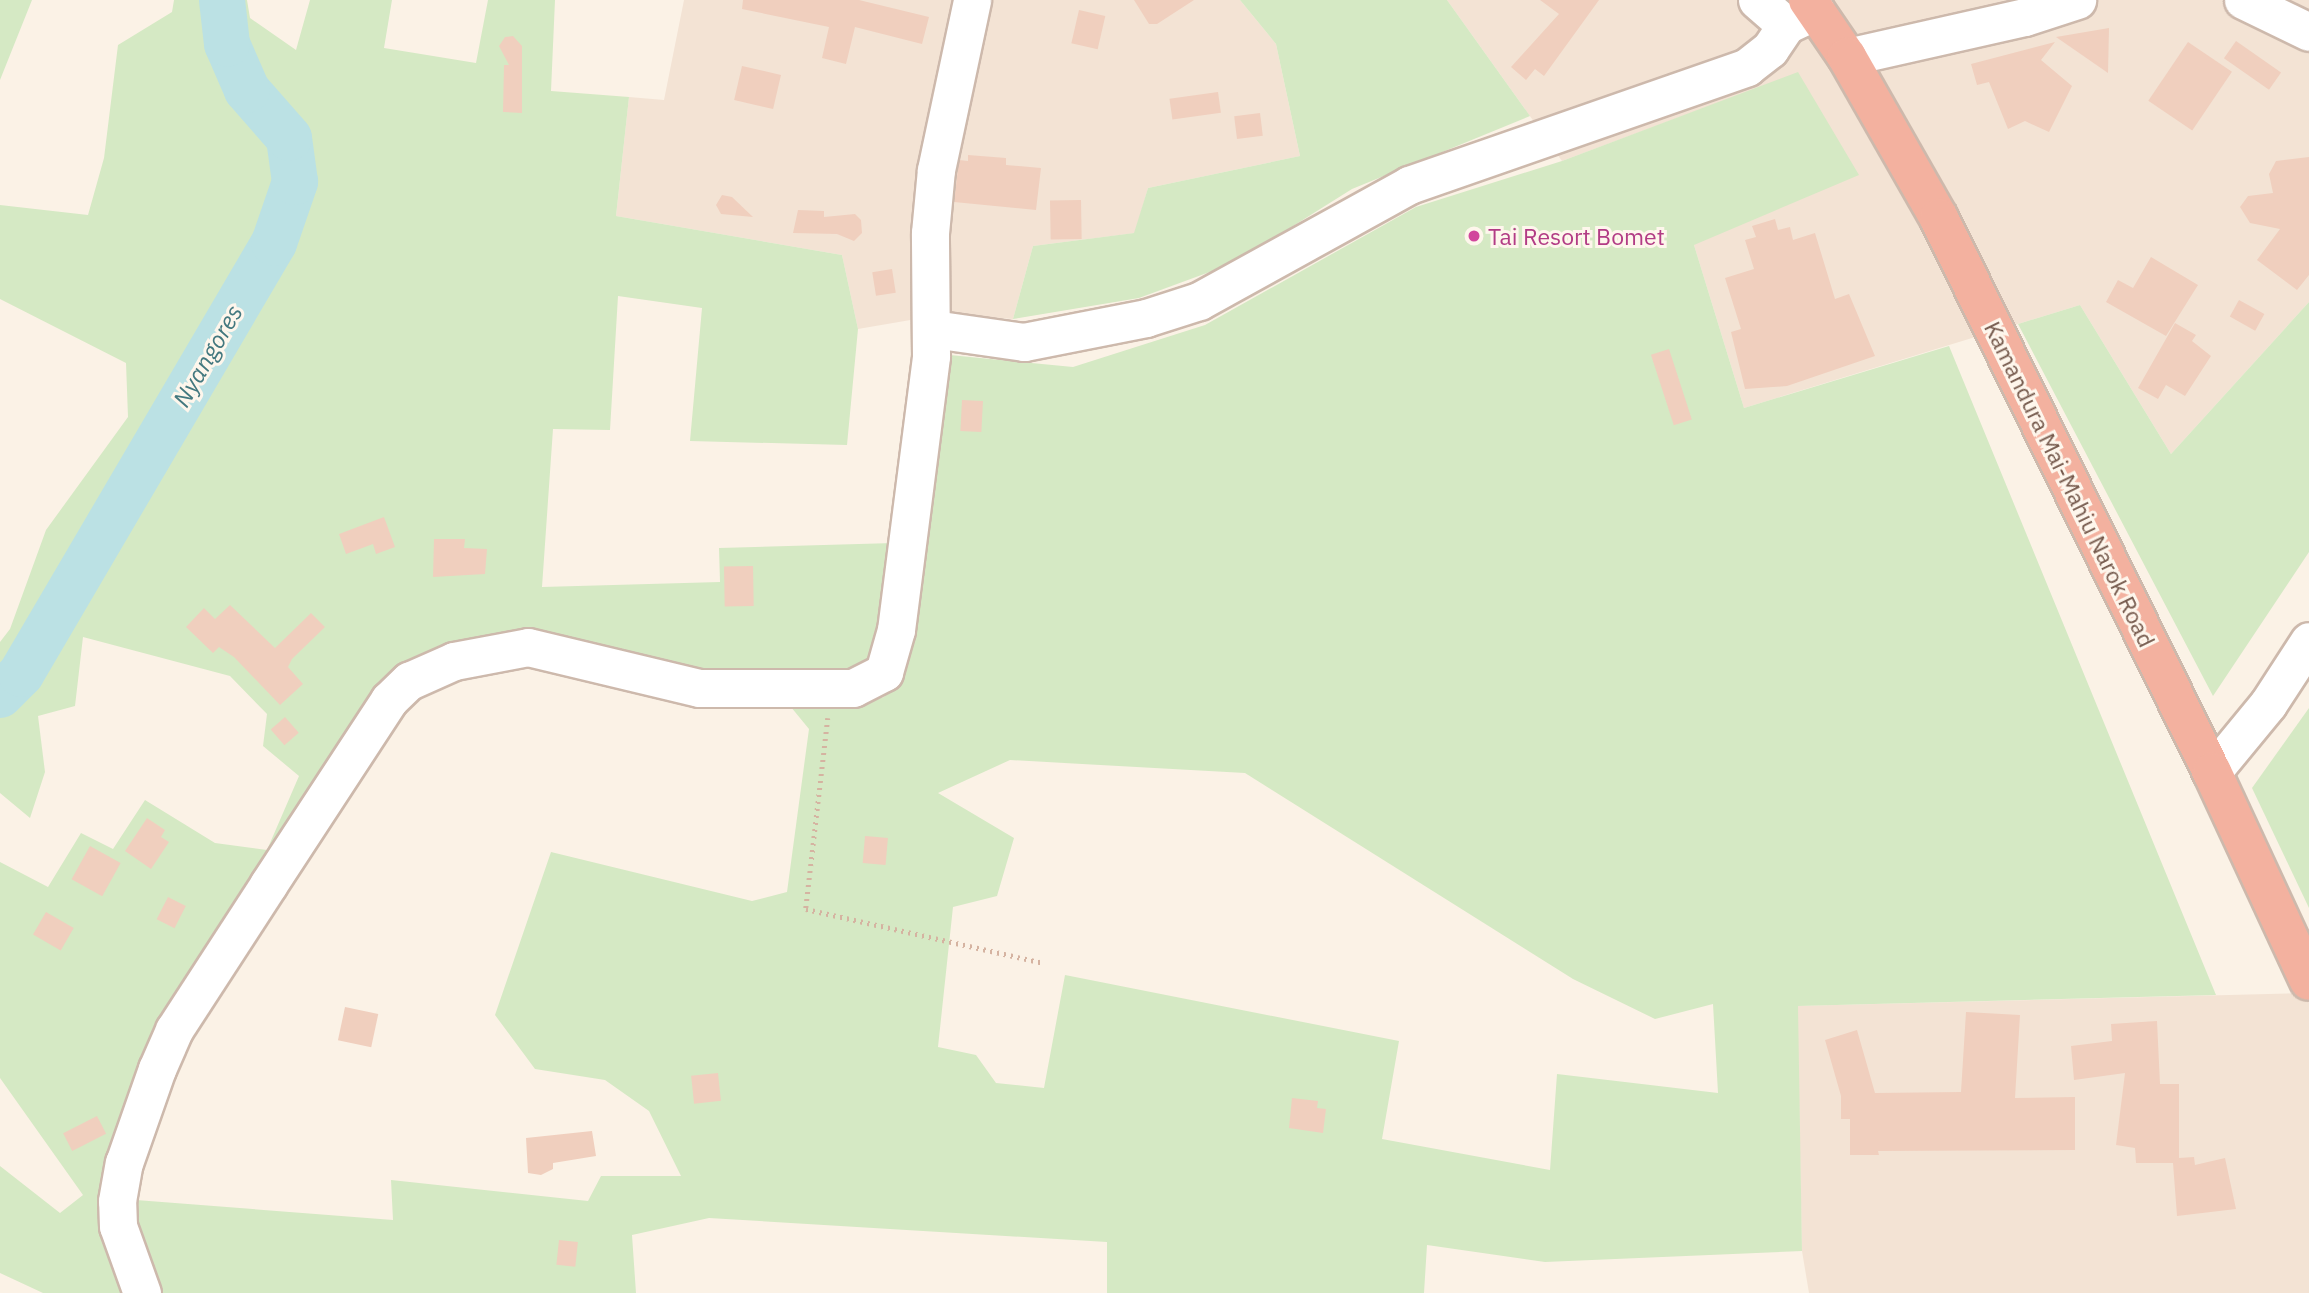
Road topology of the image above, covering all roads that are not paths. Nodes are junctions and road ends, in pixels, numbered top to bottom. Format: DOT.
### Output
graph roads {
  1 [pos="972,0"];
  2 [pos="1758,0"];
  3 [pos="2077,0"];
  4 [pos="2243,0"];
  5 [pos="1803,12"];
  6 [pos="2309,32"];
  7 [pos="1847,57"];
  8 [pos="933,329"];
  9 [pos="2309,641"];
  10 [pos="2212,772"];
  11 [pos="2309,981"];
  12 [pos="142,1293"];
  1 -- 8 [label="street"];
  2 -- 5 [label="street"];
  3 -- 7 [label="street"];
  4 -- 6 [label="street"];
  5 -- 7 [label="highway, Kamandura Mai-Mahiu Narok Road"];
  5 -- 8 [label="street"];
  7 -- 10 [label="highway, Kamandura Mai-Mahiu Narok Road"];
  8 -- 12 [label="street"];
  9 -- 10 [label="street"];
  10 -- 11 [label="highway, Kamandura Mai-Mahiu Narok Road"];
}
